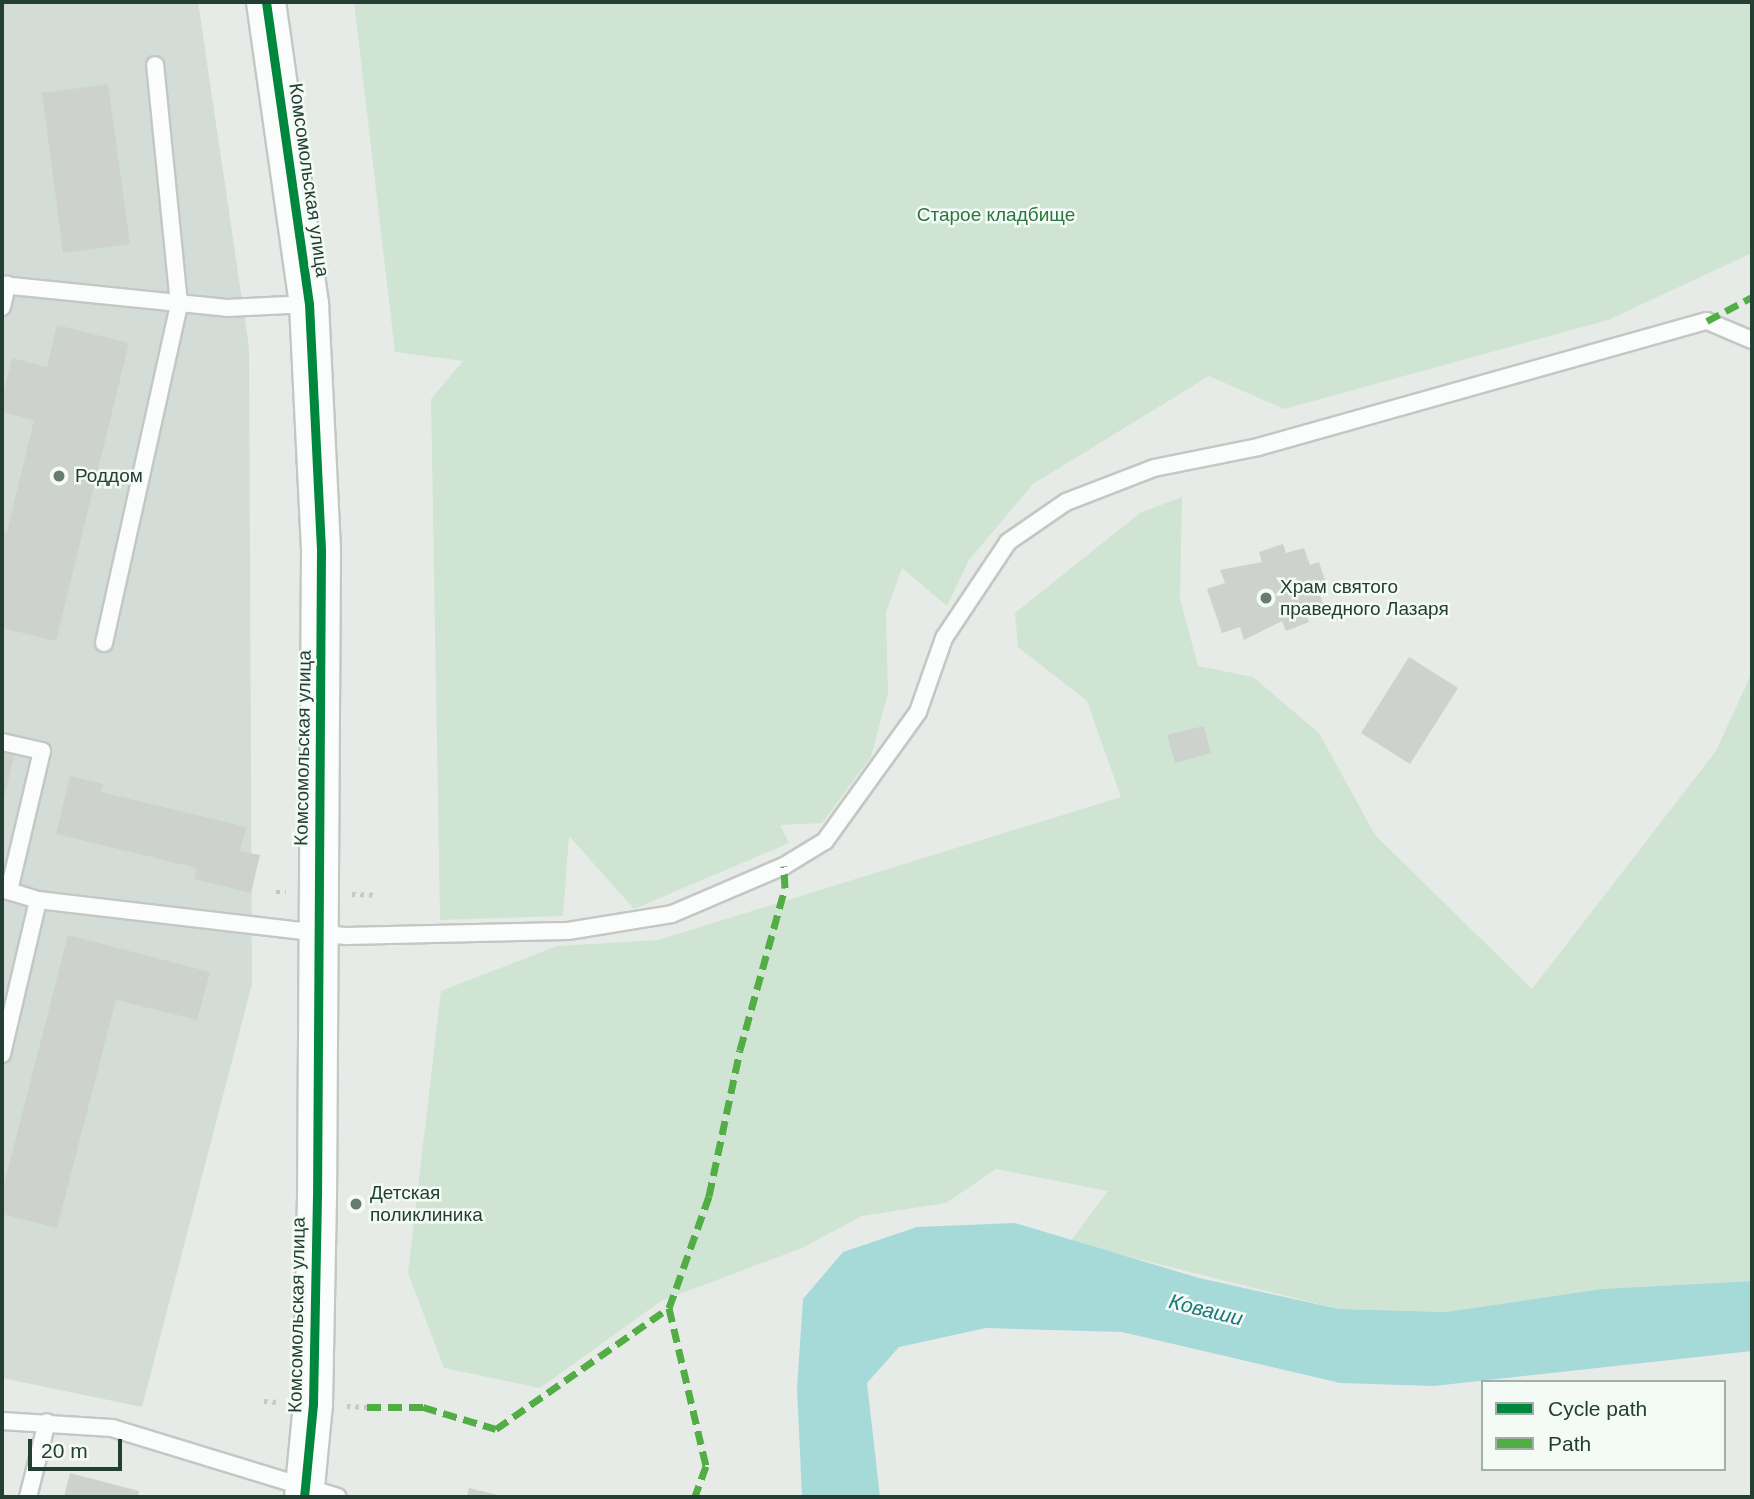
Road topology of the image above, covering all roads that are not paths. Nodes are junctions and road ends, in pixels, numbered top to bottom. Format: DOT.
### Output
graph roads {
  1 [pos="266,2"];
  2 [pos="155,65"];
  3 [pos="5,285"];
  4 [pos="179,304"];
  5 [pos="309,304"];
  6 [pos="2,307"];
  7 [pos="1752,340"];
  8 [pos="104,643"];
  9 [pos="2,742"];
  10 [pos="5,890"];
  11 [pos="38,900"];
  12 [pos="317,934"];
  13 [pos="2,1054"];
  14 [pos="2,1421"];
  15 [pos="47,1422"];
  16 [pos="316,1495"];
  17 [pos="29,1497"];
  1 -- 5 [label="street, Комсомольская улица"];
  2 -- 4 [label="lane"];
  3 -- 4 [label="lane"];
  3 -- 6 [label="lane"];
  4 -- 5 [label="lane"];
  4 -- 8 [label="lane"];
  5 -- 12 [label="street, Комсомольская улица"];
  7 -- 12 [label="lane"];
  9 -- 10 [label="lane"];
  10 -- 11 [label="lane"];
  11 -- 12 [label="lane"];
  11 -- 13 [label="lane"];
  12 -- 16 [label="street, Комсомольская улица"];
  14 -- 15 [label="lane"];
  15 -- 16 [label="lane"];
  15 -- 17 [label="lane"];
}
